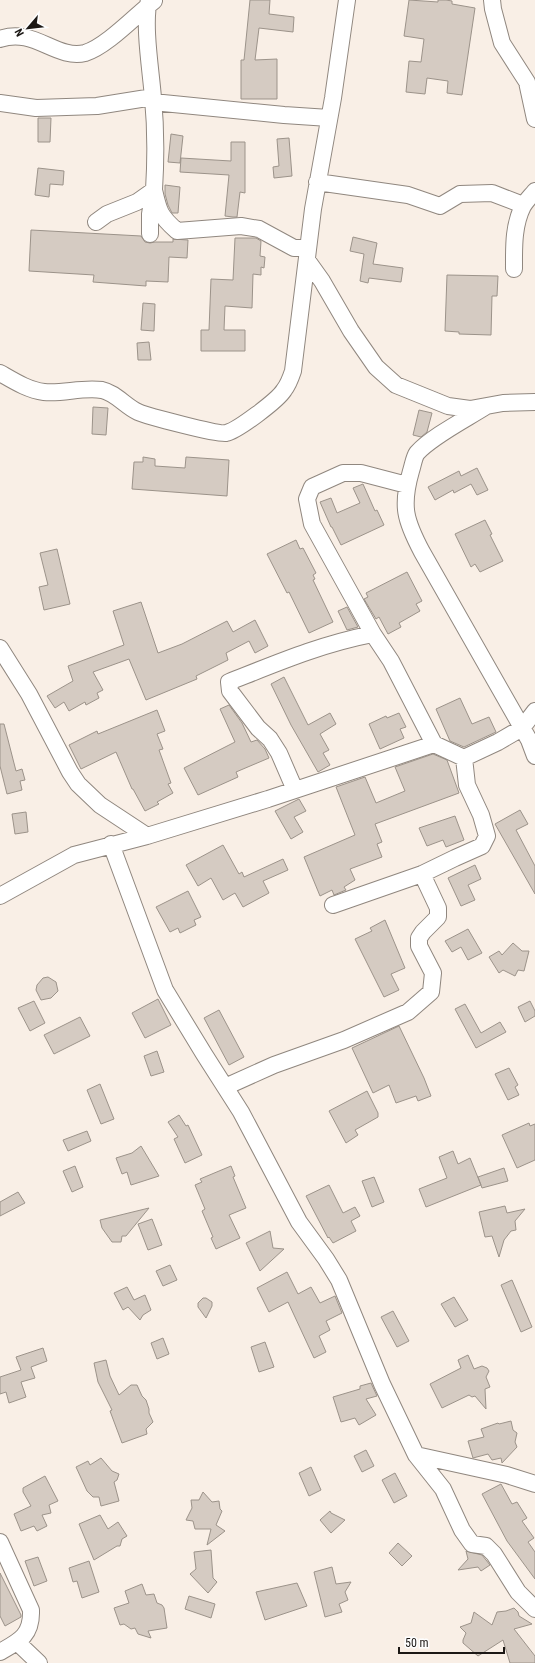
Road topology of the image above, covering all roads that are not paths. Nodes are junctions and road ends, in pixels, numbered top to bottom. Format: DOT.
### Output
graph roads {
  1 [pos="347,0"];
  2 [pos="492,0"];
  3 [pos="151,2"];
  4 [pos="0,39"];
  5 [pos="531,80"];
  6 [pos="153,99"];
  7 [pos="0,103"];
  8 [pos="329,118"];
  9 [pos="535,119"];
  10 [pos="317,182"];
  11 [pos="154,190"];
  12 [pos="535,191"];
  13 [pos="523,205"];
  14 [pos="96,222"];
  15 [pos="150,234"];
  16 [pos="308,254"];
  17 [pos="514,269"];
  18 [pos="0,373"];
  19 [pos="535,402"];
  20 [pos="485,407"];
  21 [pos="407,485"];
  22 [pos="373,634"];
  23 [pos="0,648"];
  24 [pos="535,711"];
  25 [pos="522,728"];
  26 [pos="434,744"];
  27 [pos="535,756"];
  28 [pos="464,758"];
  29 [pos="295,790"];
  30 [pos="147,836"];
  31 [pos="111,844"];
  32 [pos="422,874"];
  33 [pos="0,896"];
  34 [pos="333,906"];
  35 [pos="225,1087"];
  36 [pos="416,1455"];
  37 [pos="535,1484"];
  38 [pos="0,1542"];
  39 [pos="535,1609"];
  40 [pos="18,1643"];
  41 [pos="0,1652"];
  42 [pos="39,1663"];
  1 -- 8 [label="street"];
  2 -- 5 [label="street"];
  3 -- 4 [label="street"];
  3 -- 6 [label="street"];
  5 -- 9 [label="street"];
  6 -- 7 [label="street"];
  6 -- 8 [label="street"];
  6 -- 11 [label="street"];
  8 -- 10 [label="street"];
  10 -- 13 [label="street"];
  10 -- 16 [label="street"];
  11 -- 14 [label="street"];
  11 -- 15 [label="street"];
  11 -- 16 [label="street"];
  12 -- 13 [label="street"];
  13 -- 17 [label="street"];
  16 -- 18 [label="street"];
  16 -- 20 [label="street"];
  19 -- 20 [label="street"];
  20 -- 21 [label="street"];
  21 -- 22 [label="street"];
  21 -- 25 [label="street"];
  22 -- 26 [label="street"];
  22 -- 29 [label="street"];
  23 -- 30 [label="street"];
  24 -- 25 [label="street"];
  25 -- 27 [label="street"];
  25 -- 28 [label="street"];
  26 -- 28 [label="street"];
  26 -- 29 [label="street"];
  28 -- 32 [label="street"];
  29 -- 30 [label="street"];
  30 -- 31 [label="street"];
  31 -- 33 [label="street"];
  31 -- 35 [label="street"];
  32 -- 34 [label="street"];
  32 -- 35 [label="street"];
  35 -- 36 [label="street"];
  36 -- 37 [label="street"];
  36 -- 39 [label="street"];
  38 -- 40 [label="street"];
  40 -- 41 [label="street"];
  40 -- 42 [label="street"];
}
